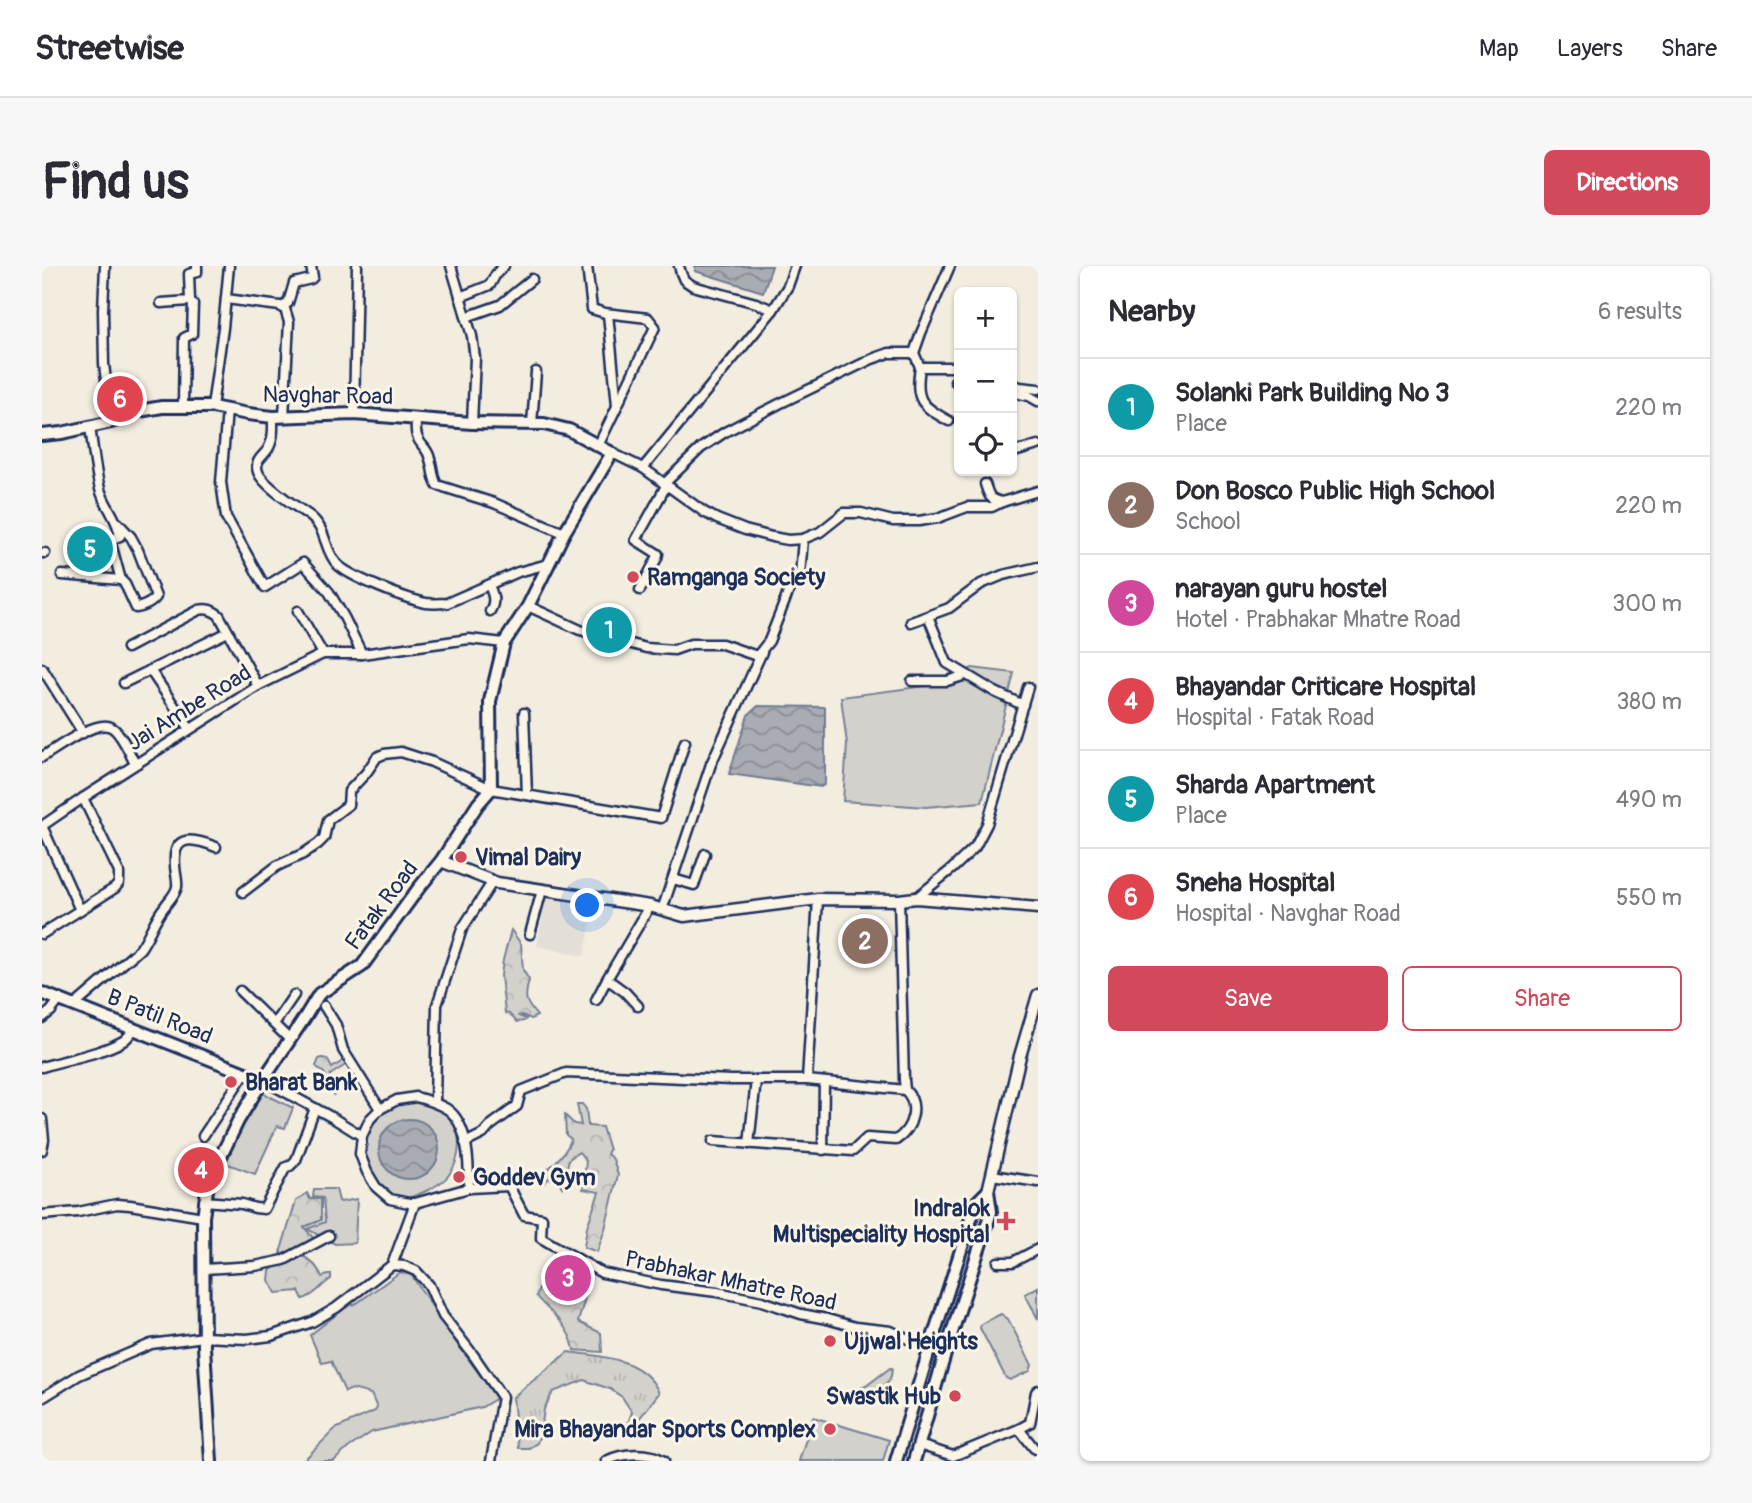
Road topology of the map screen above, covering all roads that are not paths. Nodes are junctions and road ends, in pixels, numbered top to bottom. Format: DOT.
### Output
graph roads {
  1 [pos="105,266"];
  2 [pos="197,266"];
  3 [pos="229,266"];
  4 [pos="312,266"];
  5 [pos="357,266"];
  6 [pos="451,266"];
  7 [pos="504,266"];
  8 [pos="587,266"];
  9 [pos="679,266"];
  10 [pos="795,266"];
  11 [pos="950,266"];
  12 [pos="532,279"];
  13 [pos="460,297"];
  14 [pos="226,299"];
  15 [pos="190,301"];
  16 [pos="161,303"];
  17 [pos="282,307"];
  18 [pos="773,310"];
  19 [pos="608,314"];
  20 [pos="466,317"];
  21 [pos="914,353"];
  22 [pos="919,367"];
  23 [pos="954,367"];
  24 [pos="536,372"];
  25 [pos="1017,389"];
  26 [pos="1038,389"];
  27 [pos="1017,390"];
  28 [pos="1038,401"];
  29 [pos="183,406"];
  30 [pos="617,406"];
  31 [pos="212,407"];
  32 [pos="227,410"];
  33 [pos="354,414"];
  34 [pos="279,417"];
  35 [pos="416,418"];
  36 [pos="949,421"];
  37 [pos="111,422"];
  38 [pos="472,423"];
  39 [pos="532,424"];
  40 [pos="90,427"];
  41 [pos="42,435"];
  42 [pos="1038,445"];
  43 [pos="598,446"];
  44 [pos="1017,451"];
  45 [pos="612,453"];
  46 [pos="643,468"];
  47 [pos="985,484"];
  48 [pos="665,485"];
  49 [pos="1038,491"];
  50 [pos="1015,493"];
  51 [pos="993,500"];
  52 [pos="1003,502"];
  53 [pos="118,523"];
  54 [pos="564,533"];
  55 [pos="803,539"];
  56 [pos="548,564"];
  57 [pos="1038,567"];
  58 [pos="62,575"];
  59 [pos="121,580"];
  60 [pos="489,585"];
  61 [pos="640,590"];
  62 [pos="528,606"];
  63 [pos="298,611"];
  64 [pos="490,611"];
  65 [pos="928,616"];
  66 [pos="911,622"];
  67 [pos="229,632"];
  68 [pos="504,643"];
  69 [pos="127,648"];
  70 [pos="763,651"];
  71 [pos="323,654"];
  72 [pos="362,654"];
  73 [pos="42,668"];
  74 [pos="150,670"];
  75 [pos="966,674"];
  76 [pos="912,681"];
  77 [pos="124,683"];
  78 [pos="258,686"];
  79 [pos="1028,687"];
  80 [pos="1023,705"];
  81 [pos="524,712"];
  82 [pos="190,729"];
  83 [pos="83,733"];
  84 [pos="685,742"];
  85 [pos="42,757"];
  86 [pos="135,764"];
  87 [pos="491,789"];
  88 [pos="527,795"];
  89 [pos="83,798"];
  90 [pos="42,826"];
  91 [pos="216,847"];
  92 [pos="705,854"];
  93 [pos="441,861"];
  94 [pos="673,879"];
  95 [pos="493,881"];
  96 [pos="542,890"];
  97 [pos="243,892"];
  98 [pos="916,898"];
  99 [pos="818,899"];
  100 [pos="899,900"];
  101 [pos="650,906"];
  102 [pos="1038,908"];
  103 [pos="80,910"];
  104 [pos="662,910"];
  105 [pos="42,934"];
  106 [pos="530,934"];
  107 [pos="607,979"];
  108 [pos="240,991"];
  109 [pos="42,993"];
  110 [pos="294,995"];
  111 [pos="1038,995"];
  112 [pos="60,999"];
  113 [pos="596,1000"];
  114 [pos="75,1005"];
  115 [pos="324,1006"];
  116 [pos="638,1006"];
  117 [pos="42,1018"];
  118 [pos="274,1024"];
  119 [pos="134,1029"];
  120 [pos="290,1040"];
  121 [pos="42,1067"];
  122 [pos="245,1073"];
  123 [pos="263,1080"];
  124 [pos="756,1080"];
  125 [pos="807,1080"];
  126 [pos="824,1082"];
  127 [pos="905,1090"];
  128 [pos="435,1102"];
  129 [pos="316,1108"];
  130 [pos="380,1109"];
  131 [pos="42,1119"];
  132 [pos="203,1136"];
  133 [pos="362,1136"];
  134 [pos="713,1141"];
  135 [pos="465,1143"];
  136 [pos="749,1144"];
  137 [pos="42,1150"];
  138 [pos="823,1150"];
  139 [pos="992,1175"];
  140 [pos="1038,1182"];
  141 [pos="469,1188"];
  142 [pos="988,1191"];
  143 [pos="205,1201"];
  144 [pos="415,1203"];
  145 [pos="42,1215"];
  146 [pos="203,1217"];
  147 [pos="329,1236"];
  148 [pos="1038,1249"];
  149 [pos="998,1262"];
  150 [pos="392,1265"];
  151 [pos="204,1269"];
  152 [pos="204,1337"];
  153 [pos="929,1349"];
  154 [pos="945,1354"];
  155 [pos="1038,1390"];
  156 [pos="42,1398"];
  157 [pos="1019,1429"];
  158 [pos="919,1445"];
  159 [pos="1038,1450"];
  160 [pos="211,1461"];
  161 [pos="491,1461"];
  162 [pos="606,1461"];
  163 [pos="664,1461"];
  164 [pos="896,1461"];
  165 [pos="914,1461"];
  1 -- 37 [label="street"];
  2 -- 15 [label="street"];
  3 -- 14 [label="street"];
  4 -- 17 [label="street"];
  5 -- 33 [label="street"];
  6 -- 13 [label="street"];
  7 -- 13 [label="street"];
  8 -- 19 [label="street"];
  9 -- 18 [label="street"];
  10 -- 18 [label="street"];
  11 -- 21 [label="street"];
  12 -- 20 [label="street"];
  13 -- 20 [label="street"];
  14 -- 17 [label="street"];
  14 -- 31 [label="street"];
  15 -- 16 [label="street"];
  15 -- 29 [label="street"];
  17 -- 34 [label="street"];
  18 -- 46 [label="street"];
  19 -- 30 [label="street"];
  19 -- 30 [label="street"];
  20 -- 38 [label="street"];
  21 -- 22 [label="street"];
  21 -- 48 [label="street"];
  22 -- 23 [label="street"];
  22 -- 36 [label="street"];
  24 -- 39 [label="street"];
  25 -- 26 [label="street"];
  27 -- 28 [label="street"];
  29 -- 31 [label="main road, Navghar Road"];
  29 -- 37 [label="main road, Navghar Road"];
  30 -- 43 [label="street"];
  31 -- 32 [label="main road, Navghar Road"];
  32 -- 34 [label="main road, Navghar Road"];
  32 -- 72 [label="street"];
  33 -- 34 [label="main road, Navghar Road"];
  33 -- 35 [label="main road, Navghar Road"];
  34 -- 60 [label="street"];
  35 -- 38 [label="main road, Navghar Road"];
  35 -- 54 [label="street"];
  37 -- 40 [label="main road, Navghar Road"];
  38 -- 39 [label="main road, Navghar Road"];
  39 -- 43 [label="main road, Navghar Road"];
  40 -- 41 [label="main road, Navghar Road"];
  40 -- 53 [label="street"];
  42 -- 44 [label="street"];
  43 -- 45 [label="main road, Navghar Road"];
  45 -- 46 [label="street"];
  45 -- 54 [label="main road"];
  46 -- 48 [label="street"];
  47 -- 51 [label="street"];
  48 -- 55 [label="street"];
  48 -- 61 [label="street"];
  49 -- 52 [label="street"];
  50 -- 51 [label="street"];
  51 -- 52 [label="street"];
  52 -- 55 [label="street"];
  53 -- 59 [label="street"];
  53 -- 59 [label="street"];
  54 -- 56 [label="main road"];
  55 -- 70 [label="street"];
  56 -- 60 [label="street"];
  56 -- 62 [label="main road"];
  57 -- 65 [label="street"];
  58 -- 59 [label="street"];
  60 -- 64 [label="street"];
  62 -- 68 [label="main road"];
  62 -- 70 [label="street"];
  63 -- 71 [label="street"];
  65 -- 66 [label="street"];
  65 -- 75 [label="street"];
  67 -- 69 [label="street"];
  67 -- 74 [label="street"];
  67 -- 78 [label="street"];
  68 -- 72 [label="street, Jai Ambe Road"];
  68 -- 87 [label="main road"];
  70 -- 94 [label="street"];
  71 -- 72 [label="street, Jai Ambe Road"];
  71 -- 78 [label="street, Jai Ambe Road"];
  73 -- 83 [label="street"];
  74 -- 77 [label="street"];
  74 -- 82 [label="street"];
  75 -- 76 [label="street"];
  75 -- 80 [label="street"];
  78 -- 82 [label="street, Jai Ambe Road"];
  79 -- 80 [label="street"];
  80 -- 98 [label="street"];
  81 -- 88 [label="street"];
  82 -- 86 [label="street, Jai Ambe Road"];
  83 -- 85 [label="street"];
  83 -- 86 [label="street"];
  84 -- 88 [label="street"];
  86 -- 89 [label="street, Jai Ambe Road"];
  87 -- 88 [label="street"];
  87 -- 93 [label="main road, Fatak Road"];
  87 -- 97 [label="street"];
  89 -- 90 [label="street, Jai Ambe Road"];
  89 -- 103 [label="street"];
  90 -- 103 [label="street"];
  91 -- 114 [label="street"];
  92 -- 94 [label="street"];
  93 -- 95 [label="street"];
  93 -- 120 [label="main road, Fatak Road"];
  94 -- 104 [label="street"];
  95 -- 96 [label="street"];
  95 -- 128 [label="street"];
  96 -- 101 [label="street"];
  96 -- 106 [label="street"];
  98 -- 100 [label="street"];
  98 -- 102 [label="street"];
  99 -- 100 [label="street"];
  99 -- 104 [label="street"];
  99 -- 125 [label="street"];
  100 -- 127 [label="street"];
  101 -- 104 [label="street"];
  101 -- 107 [label="street"];
  103 -- 105 [label="street"];
  107 -- 113 [label="street"];
  107 -- 116 [label="street"];
  108 -- 118 [label="street"];
  109 -- 112 [label="main road, B Patil Road"];
  110 -- 118 [label="street"];
  111 -- 139 [label="street"];
  112 -- 114 [label="main road, B Patil Road"];
  112 -- 117 [label="street"];
  114 -- 119 [label="main road, B Patil Road"];
  115 -- 130 [label="street"];
  118 -- 120 [label="street"];
  119 -- 121 [label="street"];
  119 -- 122 [label="main road, B Patil Road"];
  120 -- 123 [label="main road, Fatak Road"];
  122 -- 123 [label="main road, B Patil Road"];
  122 -- 132 [label="street"];
  123 -- 129 [label="street"];
  123 -- 143 [label="main road, Fatak Road"];
  124 -- 125 [label="street"];
  124 -- 135 [label="street"];
  124 -- 136 [label="street"];
  125 -- 126 [label="street"];
  126 -- 127 [label="street"];
  126 -- 138 [label="street"];
  127 -- 138 [label="street"];
  128 -- 130 [label="street"];
  128 -- 135 [label="street"];
  129 -- 133 [label="street"];
  129 -- 143 [label="street"];
  130 -- 133 [label="street"];
  131 -- 137 [label="street"];
  133 -- 144 [label="street"];
  134 -- 136 [label="street"];
  135 -- 141 [label="street"];
  136 -- 138 [label="street"];
  139 -- 140 [label="street"];
  139 -- 142 [label="street"];
  141 -- 144 [label="street"];
  141 -- 153 [label="street, Prabhakar Mhatre Road"];
  142 -- 153 [label="main road"];
  142 -- 154 [label="main road"];
  143 -- 146 [label="main road, Fatak Road"];
  144 -- 150 [label="street"];
  145 -- 146 [label="street"];
  146 -- 151 [label="main road, Fatak Road"];
  147 -- 151 [label="street"];
  148 -- 149 [label="street"];
  150 -- 152 [label="street"];
  150 -- 161 [label="street"];
  151 -- 152 [label="main road, Fatak Road"];
  152 -- 156 [label="street"];
  152 -- 160 [label="main road, Fatak Road"];
  153 -- 154 [label="street, Prabhakar Mhatre Road"];
  153 -- 164 [label="main road"];
  154 -- 158 [label="main road"];
  155 -- 157 [label="street"];
  157 -- 158 [label="street"];
  157 -- 159 [label="street"];
  158 -- 165 [label="main road"];
  162 -- 163 [label="street"];
}
